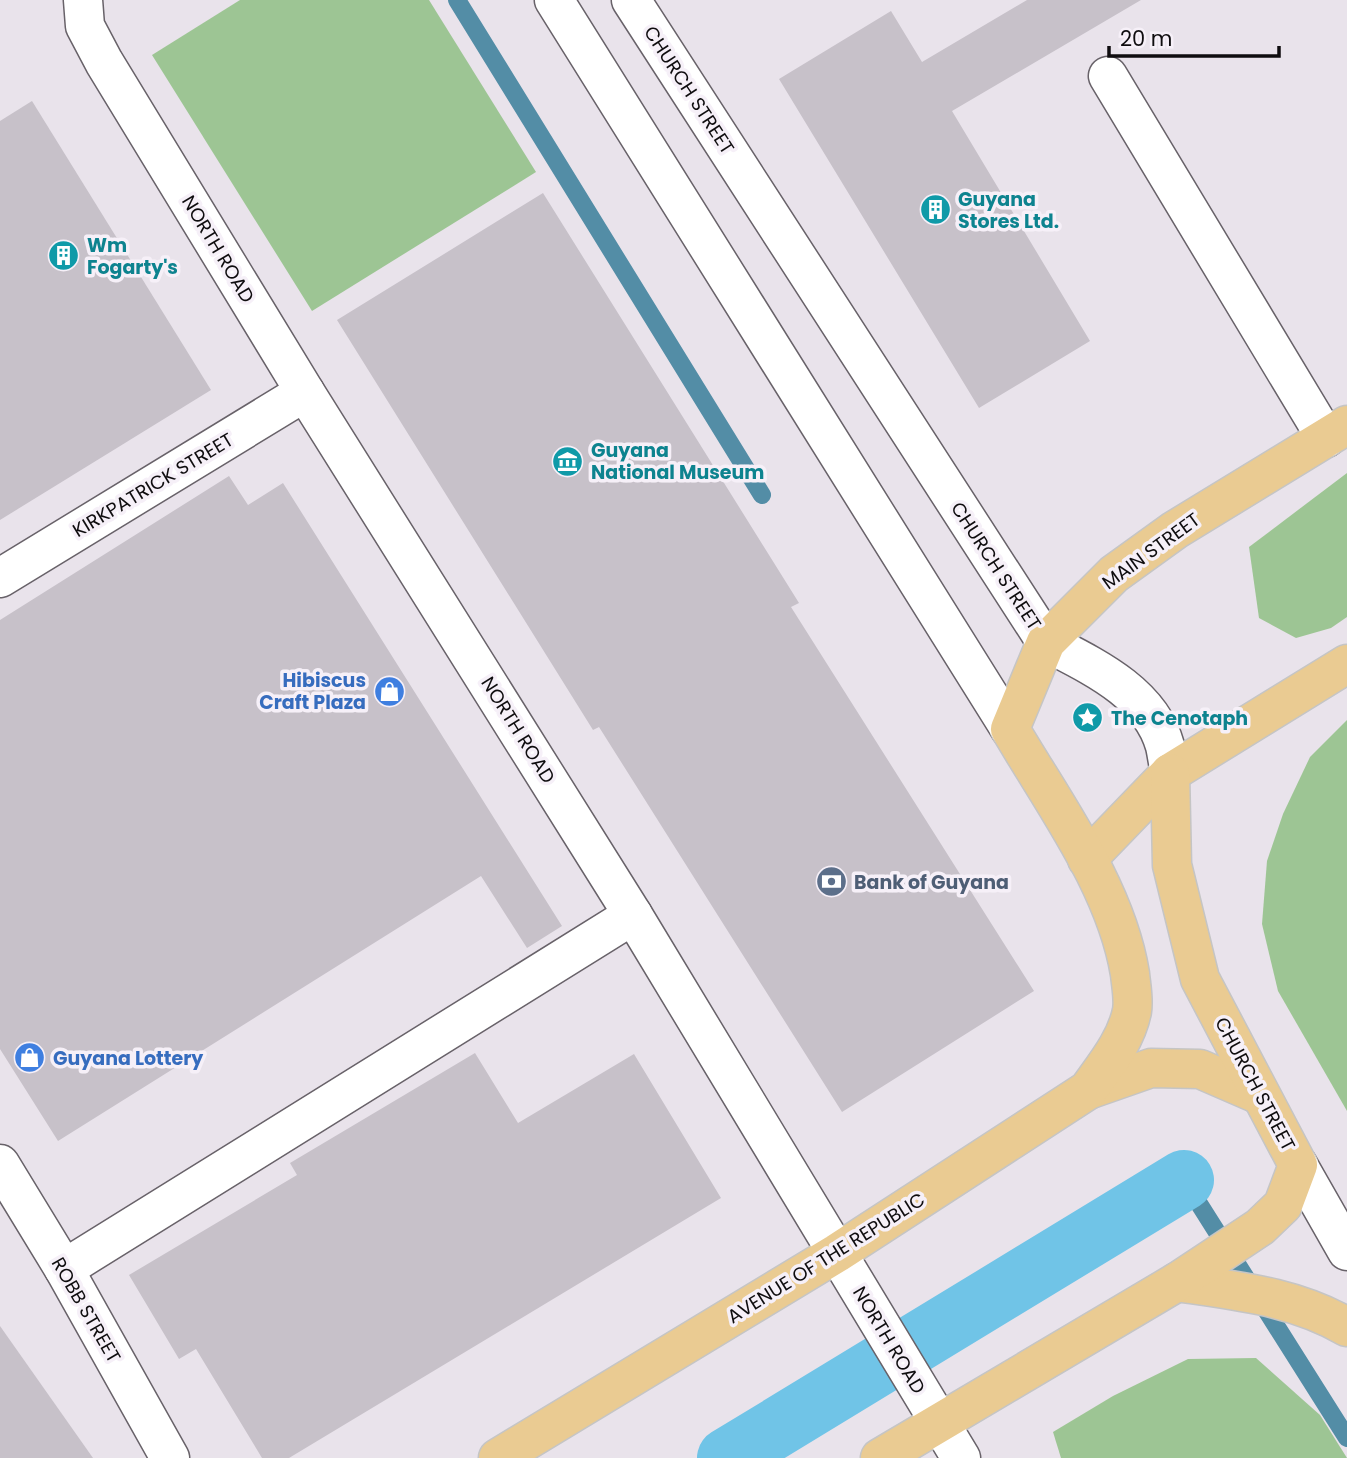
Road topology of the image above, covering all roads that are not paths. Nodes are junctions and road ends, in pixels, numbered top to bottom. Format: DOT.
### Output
graph roads {
  1 [pos="83,0"];
  2 [pos="554,0"];
  3 [pos="631,0"];
  4 [pos="1108,76"];
  5 [pos="305,392"];
  6 [pos="1337,431"];
  7 [pos="0,579"];
  8 [pos="1046,642"];
  9 [pos="1347,664"];
  10 [pos="1010,729"];
  11 [pos="1170,773"];
  12 [pos="1087,859"];
  13 [pos="633,915"];
  14 [pos="1088,1090"];
  15 [pos="1260,1095"];
  16 [pos="0,1164"];
  17 [pos="1298,1166"];
  18 [pos="1347,1251"];
  19 [pos="844,1264"];
  20 [pos="64,1269"];
  21 [pos="1177,1282"];
  22 [pos="1347,1327"];
  23 [pos="931,1409"];
  24 [pos="170,1458"];
  25 [pos="498,1458"];
  26 [pos="880,1458"];
  27 [pos="961,1458"];
  1 -- 5 [label="street, NORTH ROAD"];
  2 -- 10 [label="street"];
  3 -- 8 [label="street, CHURCH STREET"];
  4 -- 6 [label="street"];
  5 -- 7 [label="street, KIRKPATRICK STREET"];
  5 -- 13 [label="street, NORTH ROAD"];
  6 -- 8 [label="main road, MAIN STREET"];
  8 -- 10 [label="main road, MAIN STREET"];
  8 -- 11 [label="street, CHURCH STREET"];
  9 -- 11 [label="main road"];
  10 -- 12 [label="main road"];
  11 -- 12 [label="main road"];
  11 -- 15 [label="main road, CHURCH STREET"];
  12 -- 14 [label="main road, AVENUE OF THE REPUBLIC"];
  13 -- 19 [label="street, NORTH ROAD"];
  13 -- 20 [label="street"];
  14 -- 15 [label="main road"];
  14 -- 19 [label="main road, AVENUE OF THE REPUBLIC"];
  15 -- 17 [label="main road, CHURCH STREET"];
  16 -- 20 [label="street, ROBB STREET"];
  17 -- 18 [label="street, CHURCH STREET"];
  17 -- 21 [label="main road"];
  19 -- 23 [label="street, NORTH ROAD"];
  19 -- 25 [label="main road, AVENUE OF THE REPUBLIC"];
  20 -- 24 [label="street, ROBB STREET"];
  21 -- 22 [label="main road"];
  21 -- 23 [label="main road"];
  23 -- 26 [label="main road"];
  23 -- 27 [label="street, NORTH ROAD"];
}
